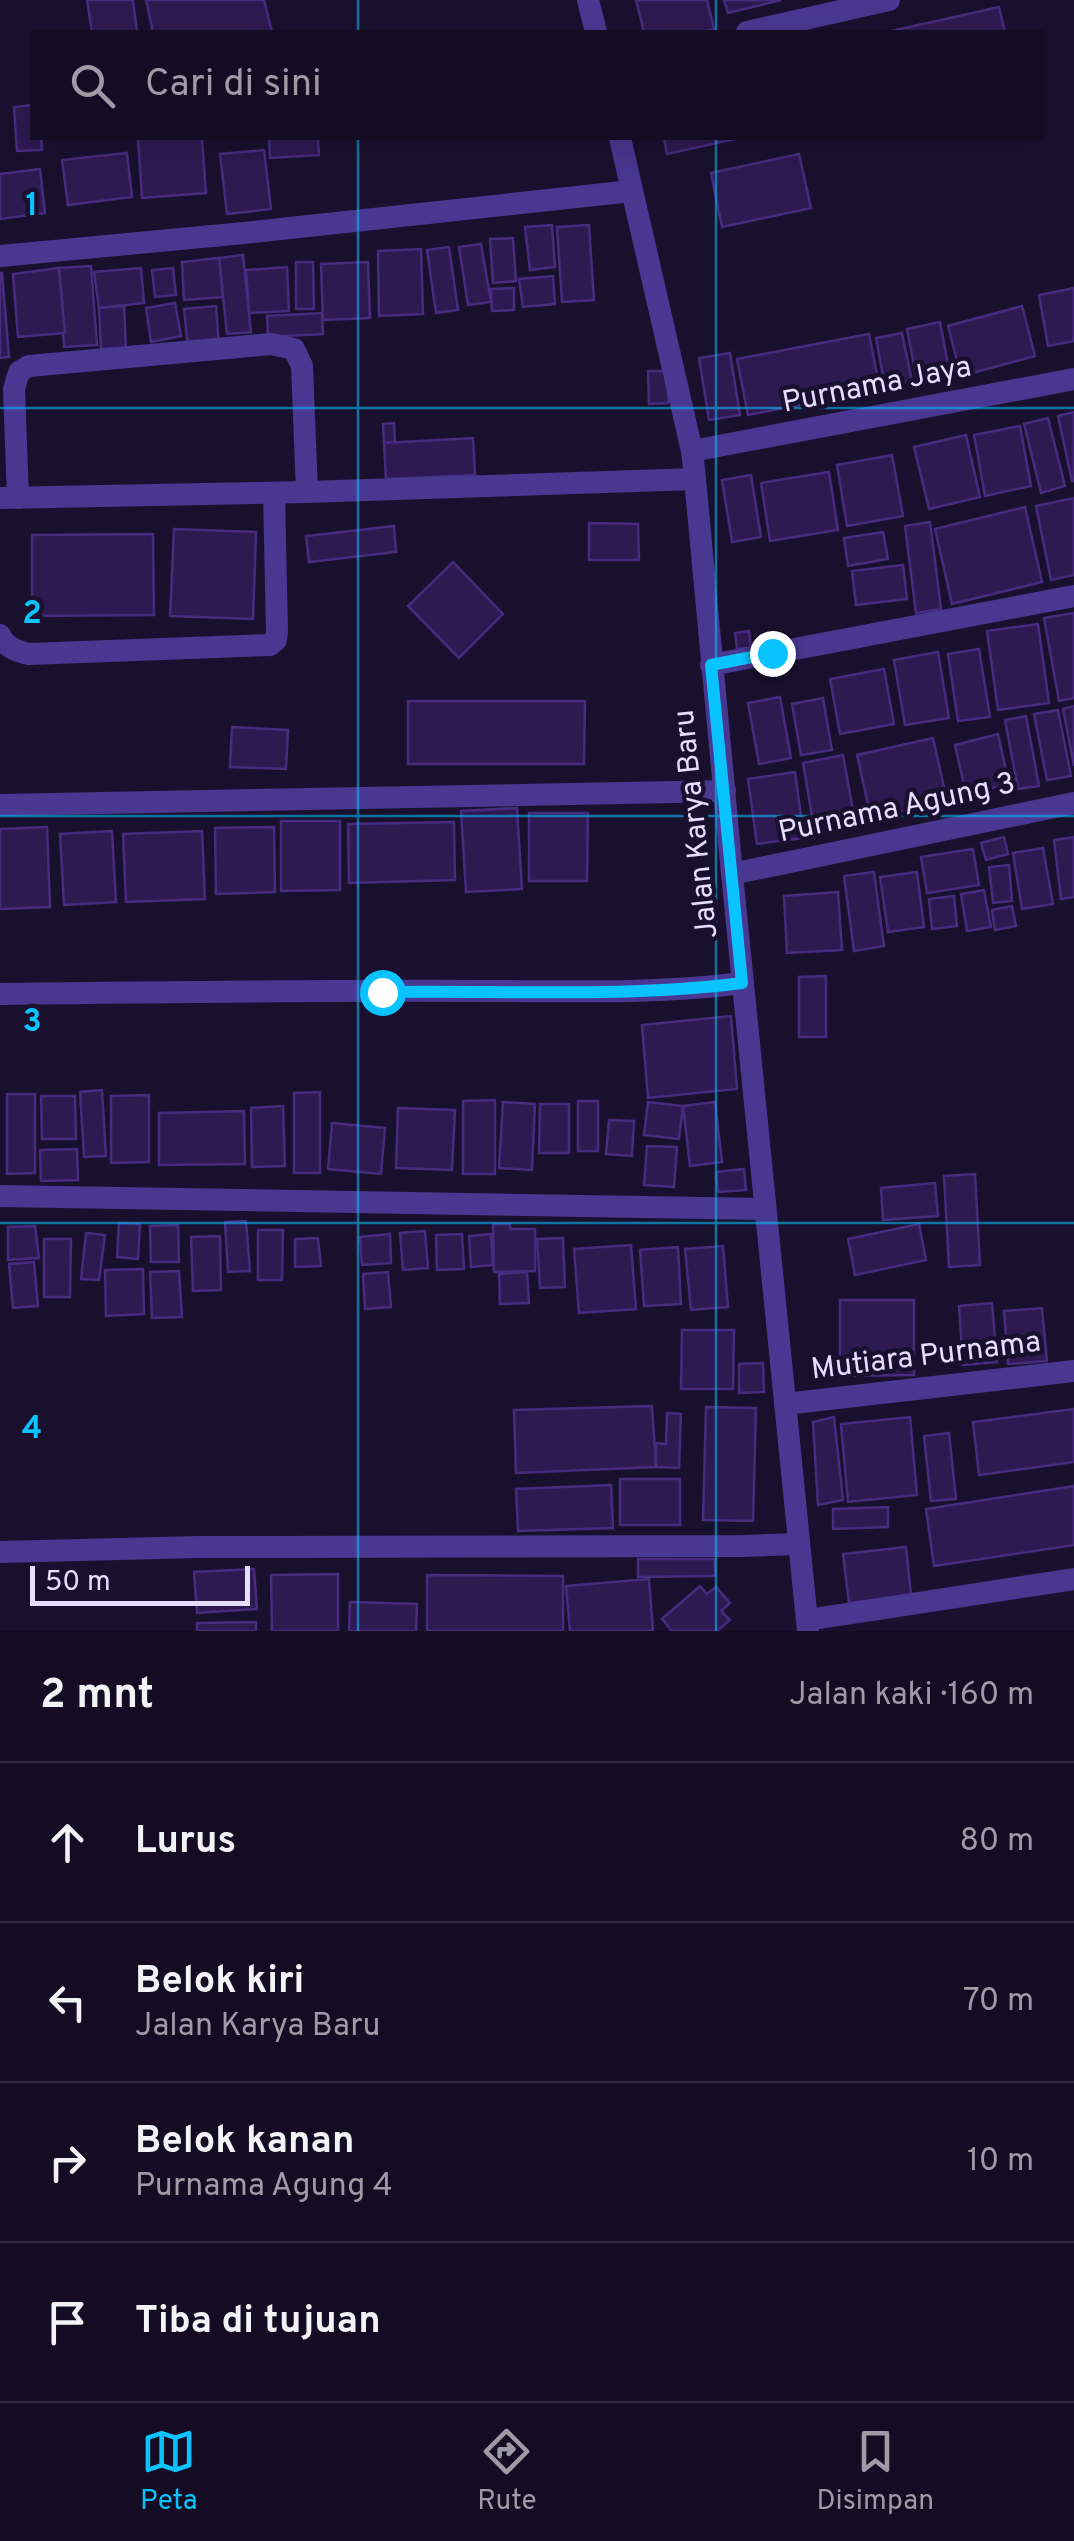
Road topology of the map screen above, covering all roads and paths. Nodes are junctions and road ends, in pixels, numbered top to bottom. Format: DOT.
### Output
graph roads {
  1 [pos="588,0"];
  2 [pos="889,0"];
  3 [pos="596,30"];
  4 [pos="756,30"];
  5 [pos="620,140"];
  6 [pos="632,192"];
  7 [pos="0,256"];
  8 [pos="1074,379"];
  9 [pos="692,452"];
  10 [pos="695,479"];
  11 [pos="307,492"];
  12 [pos="274,493"];
  13 [pos="9,498"];
  14 [pos="1074,596"];
  15 [pos="0,635"];
  16 [pos="711,665"];
  17 [pos="725,792"];
  18 [pos="1074,803"];
  19 [pos="0,805"];
  20 [pos="732,874"];
  21 [pos="742,983"];
  22 [pos="0,994"];
  23 [pos="0,1196"];
  24 [pos="765,1208"];
  25 [pos="1074,1370"];
  26 [pos="786,1404"];
  27 [pos="799,1544"];
  28 [pos="0,1552"];
  29 [pos="1074,1579"];
  30 [pos="807,1626"];
  1 -- 3 [label="street"];
  2 -- 4 [label="street"];
  5 -- 6 [label="street, Jalan Karya Baru"];
  6 -- 7 [label="street"];
  6 -- 9 [label="street, Jalan Karya Baru"];
  8 -- 9 [label="street, Purnama Jaya"];
  9 -- 10 [label="street, Jalan Karya Baru"];
  10 -- 11 [label="street"];
  10 -- 16 [label="street, Jalan Karya Baru"];
  11 -- 12 [label="street"];
  11 -- 13 [label="street"];
  12 -- 13 [label="street"];
  12 -- 15 [label="street"];
  14 -- 16 [label="street"];
  16 -- 17 [label="street, Jalan Karya Baru"];
  17 -- 19 [label="street"];
  17 -- 20 [label="street, Jalan Karya Baru"];
  18 -- 20 [label="street, Purnama Agung 3"];
  20 -- 21 [label="street, Jalan Karya Baru"];
  21 -- 22 [label="street"];
  21 -- 24 [label="street, Jalan Karya Baru"];
  23 -- 24 [label="street"];
  24 -- 26 [label="street, Jalan Karya Baru"];
  25 -- 26 [label="street, Mutiara Purnama"];
  26 -- 27 [label="street, Jalan Karya Baru"];
  27 -- 28 [label="street"];
  27 -- 30 [label="street, Jalan Karya Baru"];
  29 -- 30 [label="street"];
}
